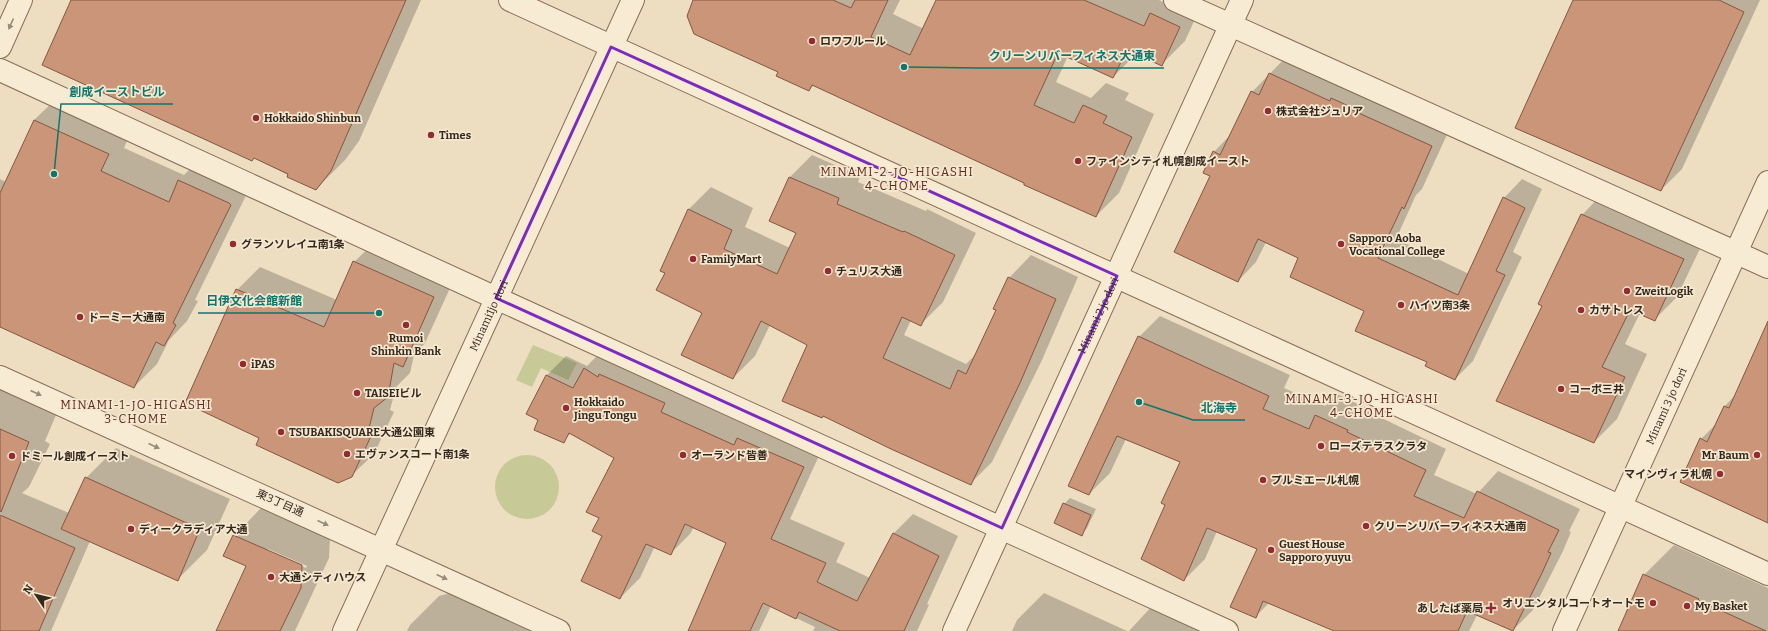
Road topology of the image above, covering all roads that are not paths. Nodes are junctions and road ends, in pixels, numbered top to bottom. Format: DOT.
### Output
graph roads {
  1 [pos="21,0"];
  2 [pos="510,0"];
  3 [pos="633,0"];
  4 [pos="1175,0"];
  5 [pos="1242,0"];
  6 [pos="1231,25"];
  7 [pos="0,47"];
  8 [pos="611,47"];
  9 [pos="0,70"];
  10 [pos="1768,182"];
  11 [pos="1736,253"];
  12 [pos="1768,268"];
  13 [pos="1116,276"];
  14 [pos="496,298"];
  15 [pos="0,377"];
  16 [pos="1622,507"];
  17 [pos="1002,528"];
  18 [pos="381,549"];
  19 [pos="1768,574"];
  20 [pos="344,631"];
  21 [pos="559,631"];
  22 [pos="954,631"];
  23 [pos="1227,631"];
  24 [pos="1564,631"];
  1 -- 7 [label="street, one-way"];
  2 -- 8 [label="street"];
  3 -- 8 [label="street, Minami1jo dori"];
  4 -- 6 [label="street"];
  5 -- 6 [label="street, Minami 2 jo dori"];
  6 -- 11 [label="street"];
  6 -- 13 [label="street, Minami 2 jo dori"];
  8 -- 13 [label="street"];
  8 -- 14 [label="street, Minami1jo dori"];
  9 -- 14 [label="street"];
  10 -- 11 [label="street, Minami 3 jo dori"];
  11 -- 12 [label="street"];
  11 -- 16 [label="street, Minami 3 jo dori"];
  13 -- 16 [label="street"];
  13 -- 17 [label="street, Minami 2 jo dori"];
  14 -- 17 [label="street"];
  14 -- 18 [label="street, Minami1jo dori"];
  15 -- 18 [label="street, 東3丁目通, one-way"];
  16 -- 19 [label="street"];
  16 -- 24 [label="street, Minami 3 jo dori"];
  17 -- 22 [label="street, Minami 2 jo dori"];
  17 -- 23 [label="street"];
  18 -- 20 [label="street, Minami1jo dori"];
  18 -- 21 [label="street, 東3丁目通, one-way"];
}
